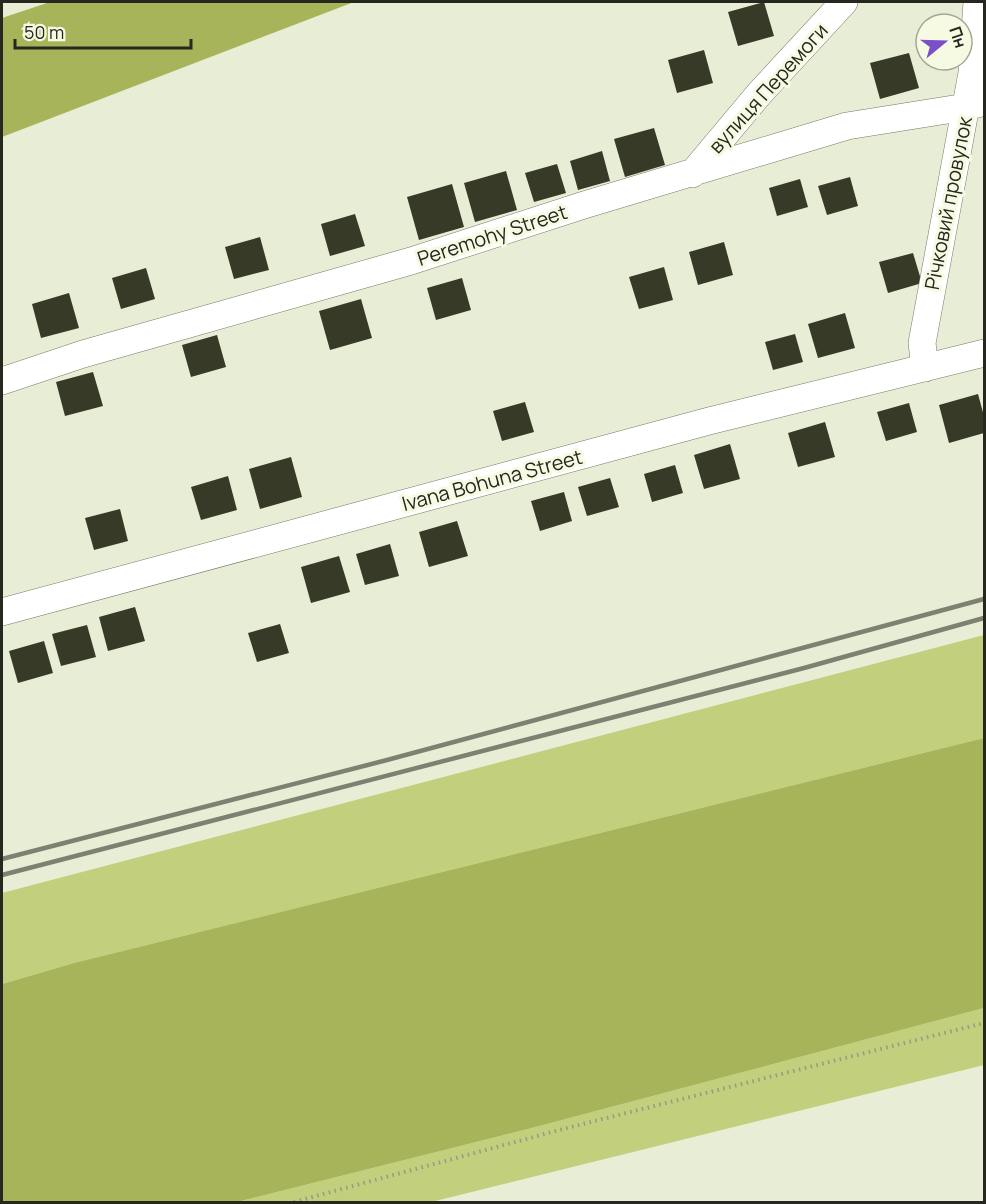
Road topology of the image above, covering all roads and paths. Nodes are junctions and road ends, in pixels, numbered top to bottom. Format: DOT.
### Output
graph roads {
  1 [pos="844,2"];
  2 [pos="977,2"];
  3 [pos="975,104"];
  4 [pos="692,174"];
  5 [pos="984,353"];
  6 [pos="925,368"];
  7 [pos="2,381"];
  8 [pos="2,612"];
  9 [pos="984,1023"];
  10 [pos="294,1203"];
  1 -- 4 [label="street, вулиця Перемоги"];
  2 -- 3 [label="street, Річковий провулок"];
  3 -- 4 [label="street, Peremohy Street"];
  3 -- 6 [label="street, Річковий провулок"];
  4 -- 7 [label="street, Peremohy Street"];
  5 -- 6 [label="street, Ivana Bohuna Street"];
  6 -- 8 [label="street, Ivana Bohuna Street"];
  9 -- 10 [label="path"];
}
